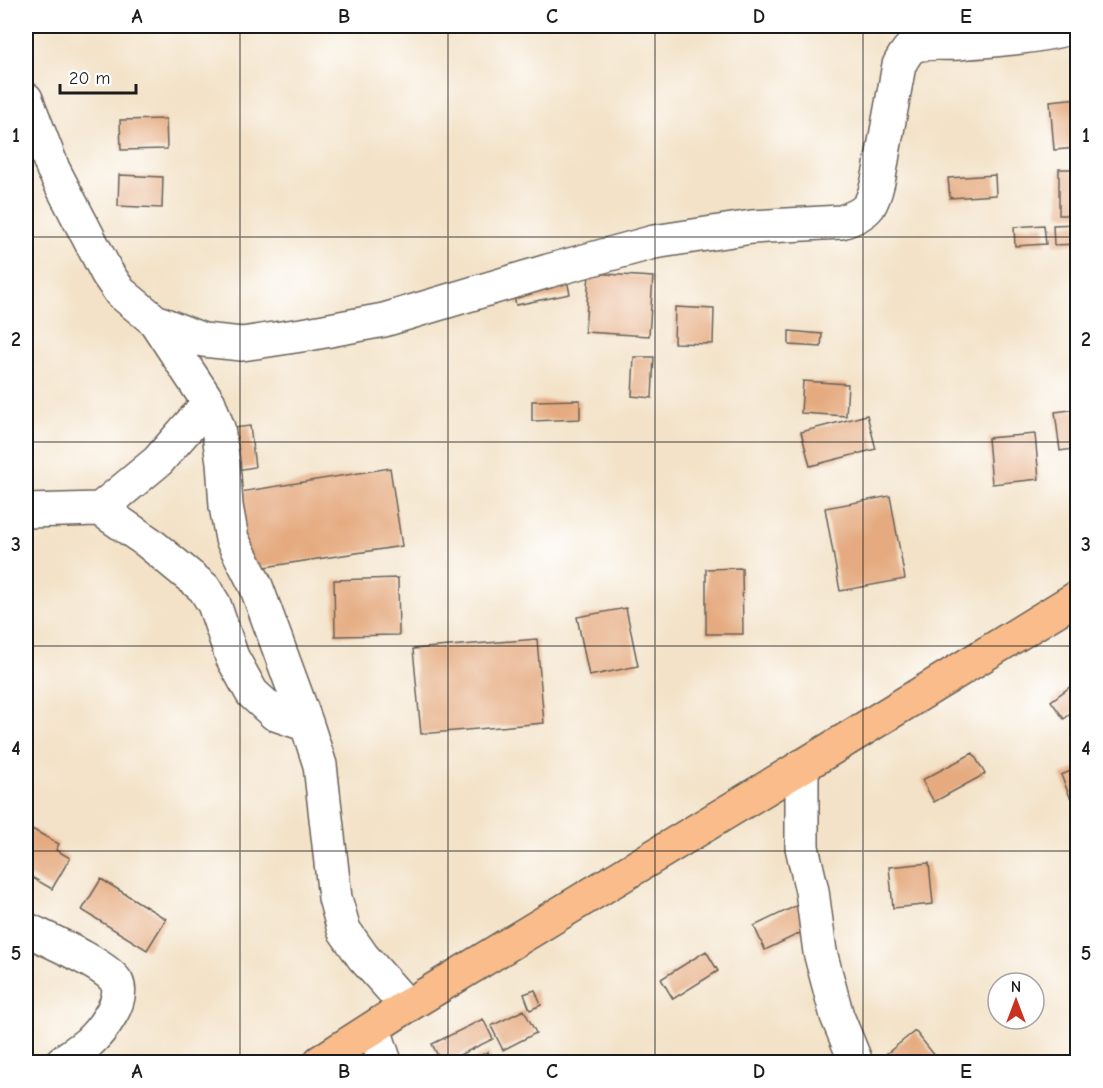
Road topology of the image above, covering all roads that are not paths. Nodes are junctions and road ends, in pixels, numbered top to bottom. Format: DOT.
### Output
graph roads {
  1 [pos="1077,26"];
  2 [pos="1021,32"];
  3 [pos="26,99"];
  4 [pos="155,321"];
  5 [pos="209,403"];
  6 [pos="100,509"];
  7 [pos="26,512"];
  8 [pos="1077,597"];
  9 [pos="307,725"];
  10 [pos="802,766"];
  11 [pos="26,929"];
  12 [pos="407,1006"];
  13 [pos="358,1045"];
  14 [pos="62,1062"];
  15 [pos="320,1062"];
  16 [pos="385,1062"];
  17 [pos="856,1062"];
  1 -- 2 [label="street"];
  2 -- 4 [label="street"];
  3 -- 4 [label="street"];
  4 -- 5 [label="street"];
  5 -- 6 [label="street"];
  5 -- 9 [label="street"];
  6 -- 7 [label="street"];
  6 -- 9 [label="street"];
  8 -- 10 [label="main road"];
  9 -- 12 [label="street"];
  10 -- 12 [label="main road"];
  10 -- 17 [label="street"];
  11 -- 14 [label="street"];
  12 -- 13 [label="main road"];
  13 -- 15 [label="main road"];
  13 -- 16 [label="street"];
}
